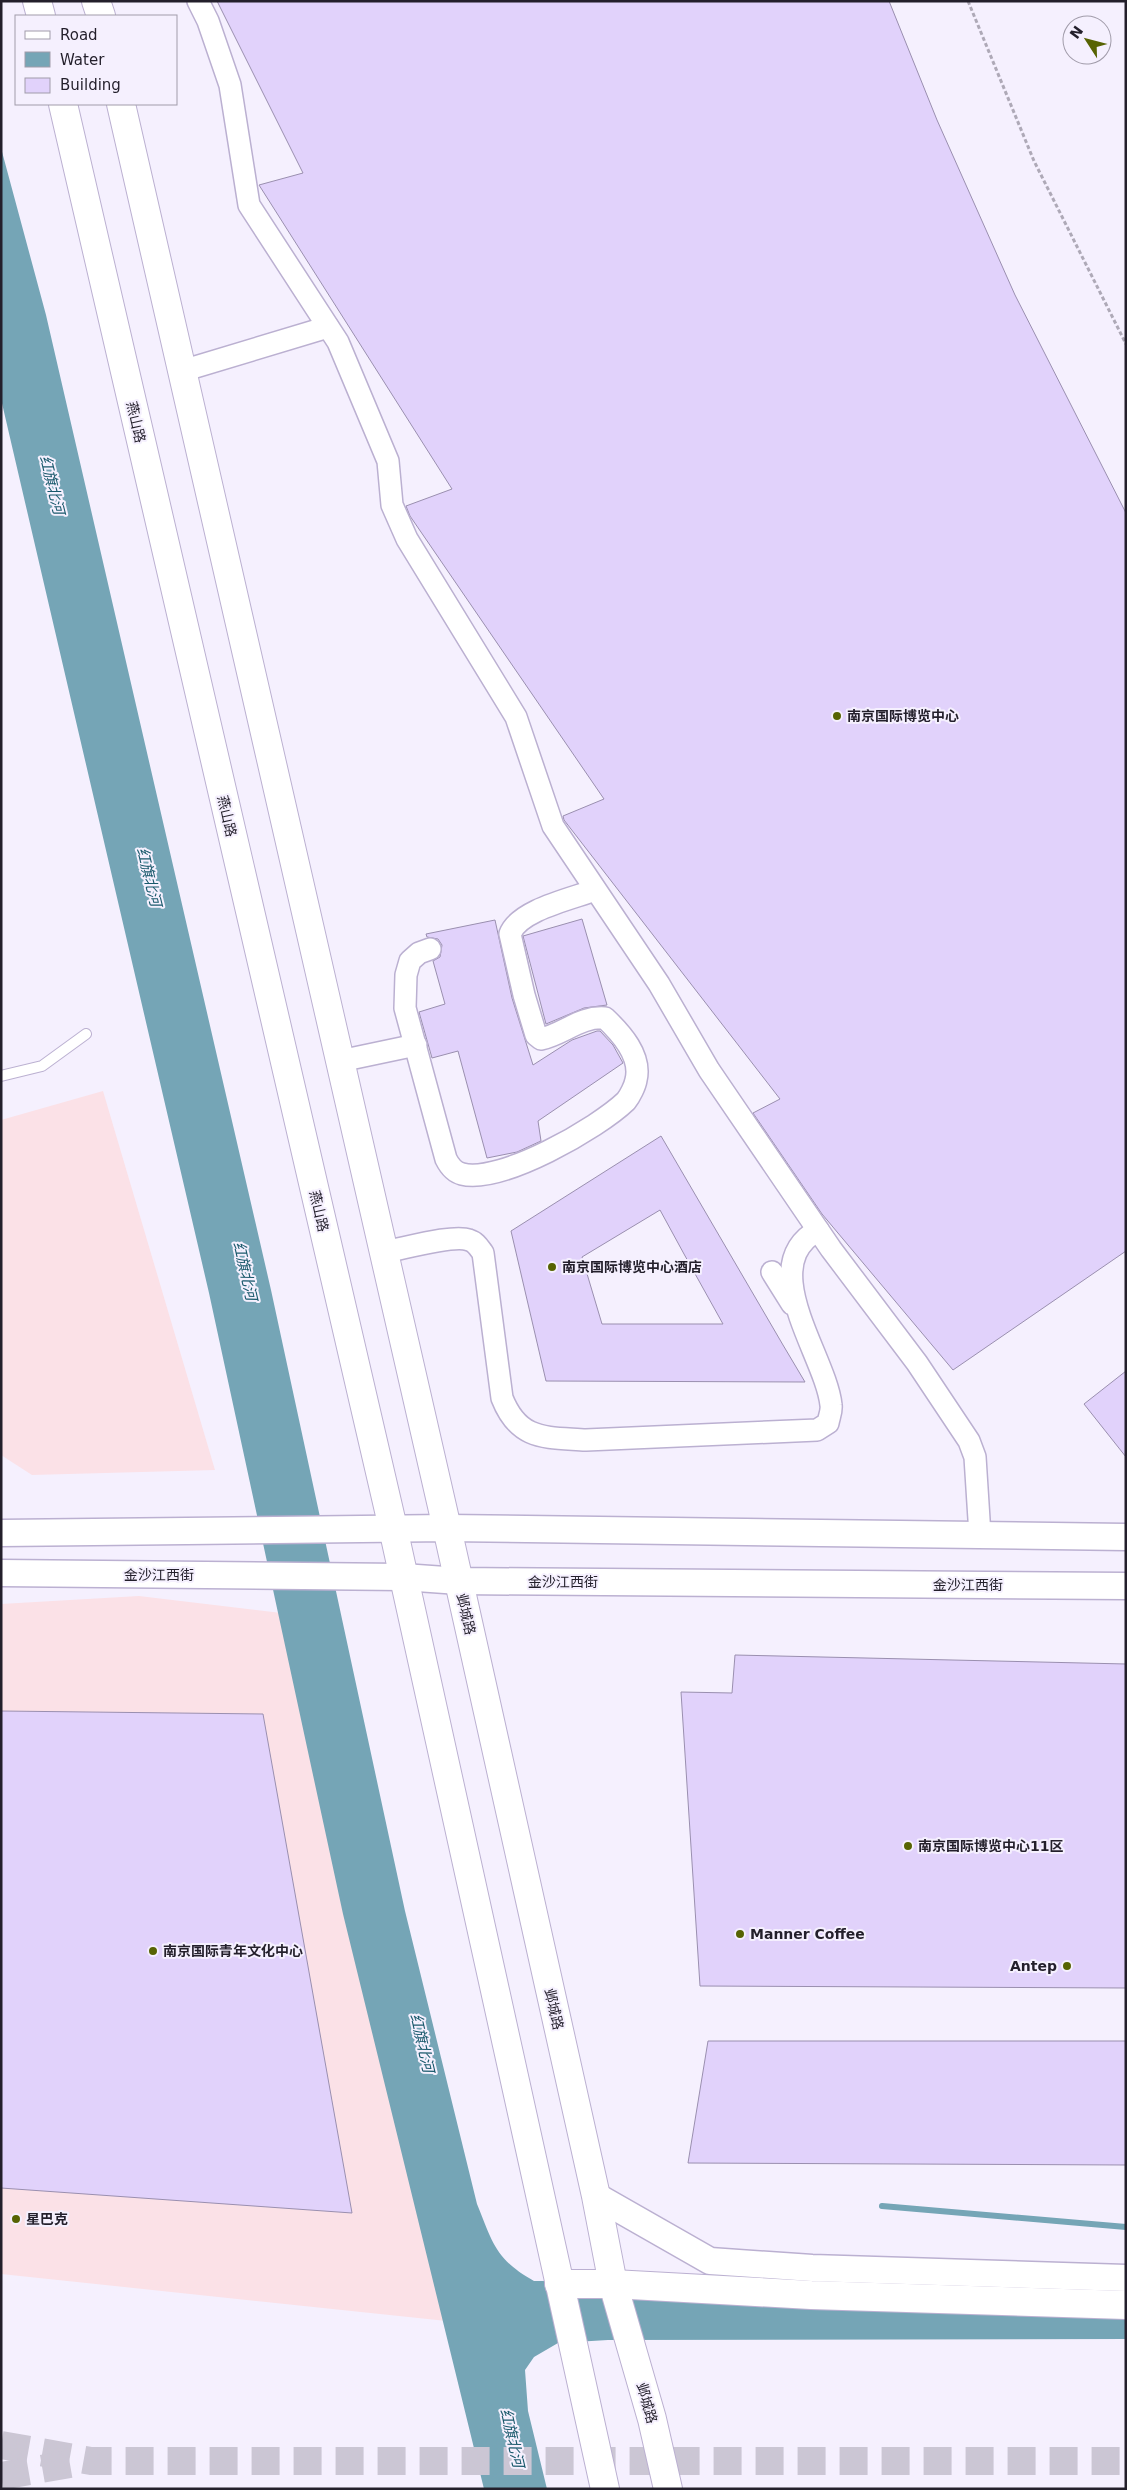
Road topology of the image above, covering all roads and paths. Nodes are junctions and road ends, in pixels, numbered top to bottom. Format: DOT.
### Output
graph roads {
  1 [pos="37,1"];
  2 [pos="96,1"];
  3 [pos="198,1"];
  4 [pos="968,1"];
  5 [pos="41,15"];
  6 [pos="101,15"];
  7 [pos="63,105"];
  8 [pos="121,105"];
  9 [pos="328,327"];
  10 [pos="1126,344"];
  11 [pos="182,371"];
  12 [pos="595,890"];
  13 [pos="430,949"];
  14 [pos="86,1034"];
  15 [pos="416,1045"];
  16 [pos="340,1061"];
  17 [pos="1,1076"];
  18 [pos="818,1230"];
  19 [pos="384,1252"];
  20 [pos="772,1272"];
  21 [pos="798,1315"];
  22 [pos="393,1528"];
  23 [pos="447,1528"];
  24 [pos="1,1533"];
  25 [pos="980,1535"];
  26 [pos="1126,1537"];
  27 [pos="1,1573"];
  28 [pos="403,1576"];
  29 [pos="458,1581"];
  30 [pos="1126,1586"];
  31 [pos="596,2196"];
  32 [pos="1126,2278"];
  33 [pos="559,2284"];
  34 [pos="613,2284"];
  35 [pos="1126,2305"];
  36 [pos="605,2489"];
  37 [pos="668,2489"];
  1 -- 5 [label="main road"];
  2 -- 6 [label="main road"];
  3 -- 9 [label="street"];
  4 -- 10 [label="path"];
  7 -- 22 [label="main road, 燕山路"];
  8 -- 11 [label="main road"];
  9 -- 11 [label="street"];
  9 -- 12 [label="street"];
  11 -- 16 [label="main road"];
  12 -- 15 [label="street"];
  12 -- 18 [label="street"];
  13 -- 15 [label="street"];
  14 -- 17 [label="lane"];
  15 -- 16 [label="street"];
  16 -- 19 [label="main road"];
  18 -- 21 [label="street"];
  18 -- 25 [label="street"];
  19 -- 21 [label="street"];
  19 -- 23 [label="main road"];
  20 -- 21 [label="street"];
  22 -- 23 [label="street"];
  22 -- 24 [label="street"];
  22 -- 28 [label="main road"];
  23 -- 25 [label="street"];
  23 -- 29 [label="main road, 邺城路"];
  25 -- 26 [label="street"];
  27 -- 28 [label="street, 金沙江西街"];
  28 -- 29 [label="street, 金沙江西街"];
  28 -- 33 [label="main road"];
  29 -- 30 [label="street, 金沙江西街"];
  29 -- 31 [label="main road, 邺城路"];
  31 -- 32 [label="street"];
  31 -- 34 [label="main road, 邺城路"];
  33 -- 34 [label="main road"];
  33 -- 36 [label="main road"];
  34 -- 35 [label="main road"];
  34 -- 37 [label="main road, 邺城路"];
}
